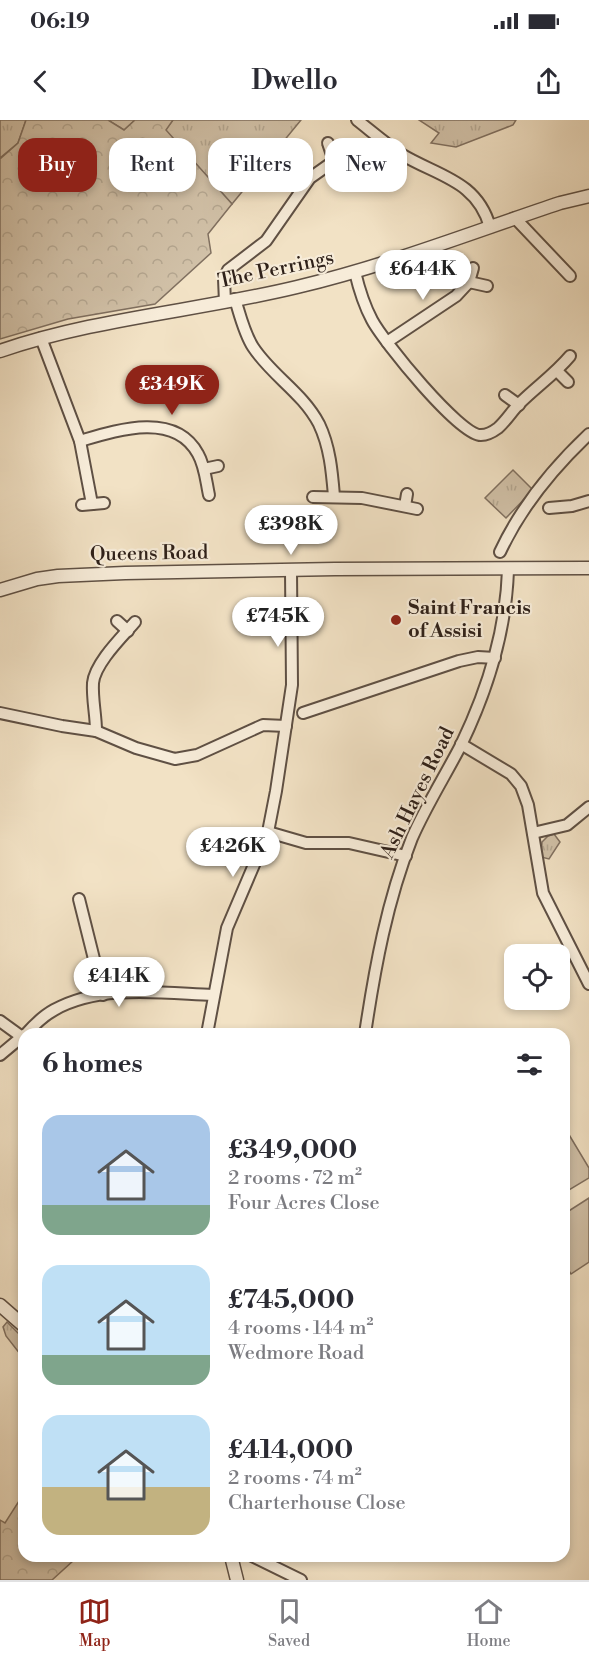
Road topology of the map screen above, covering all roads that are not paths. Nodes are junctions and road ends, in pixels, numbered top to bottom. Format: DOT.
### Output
graph roads {
  1 [pos="357,120"];
  2 [pos="325,167"];
  3 [pos="589,196"];
  4 [pos="515,218"];
  5 [pos="490,226"];
  6 [pos="473,268"];
  7 [pos="567,269"];
  8 [pos="355,272"];
  9 [pos="469,282"];
  10 [pos="487,286"];
  11 [pos="230,300"];
  12 [pos="40,338"];
  13 [pos="387,342"];
  14 [pos="0,351"];
  15 [pos="570,356"];
  16 [pos="557,371"];
  17 [pos="568,382"];
  18 [pos="504,395"];
  19 [pos="519,405"];
  20 [pos="589,434"];
  21 [pos="80,441"];
  22 [pos="218,466"];
  23 [pos="204,469"];
  24 [pos="408,494"];
  25 [pos="209,495"];
  26 [pos="334,496"];
  27 [pos="313,497"];
  28 [pos="589,501"];
  29 [pos="104,502"];
  30 [pos="554,504"];
  31 [pos="405,506"];
  32 [pos="417,509"];
  33 [pos="500,552"];
  34 [pos="589,568"];
  35 [pos="508,570"];
  36 [pos="291,571"];
  37 [pos="0,590"];
  38 [pos="117,621"];
  39 [pos="495,658"];
  40 [pos="0,713"];
  41 [pos="303,713"];
  42 [pos="286,726"];
  43 [pos="96,730"];
  44 [pos="461,744"];
  45 [pos="589,807"];
  46 [pos="268,832"];
  47 [pos="533,833"];
  48 [pos="406,856"];
  49 [pos="79,899"];
  50 [pos="589,984"];
  51 [pos="103,994"];
  52 [pos="213,995"];
  53 [pos="0,1021"];
  54 [pos="31,1028"];
  55 [pos="208,1028"];
  56 [pos="366,1028"];
  57 [pos="18,1032"];
  58 [pos="18,1040"];
  59 [pos="0,1055"];
  60 [pos="0,1305"];
  61 [pos="18,1321"];
  62 [pos="232,1562"];
  63 [pos="264,1562"];
  64 [pos="237,1580"];
  65 [pos="301,1580"];
  1 -- 5 [label="street"];
  2 -- 11 [label="street"];
  3 -- 4 [label="street, The Perrings"];
  4 -- 5 [label="street, The Perrings"];
  4 -- 7 [label="street"];
  5 -- 8 [label="street, The Perrings"];
  6 -- 9 [label="street"];
  8 -- 11 [label="street, The Perrings"];
  8 -- 13 [label="street"];
  9 -- 10 [label="street"];
  9 -- 13 [label="street"];
  11 -- 12 [label="street, The Perrings"];
  11 -- 26 [label="street"];
  12 -- 14 [label="street, The Perrings"];
  12 -- 21 [label="street"];
  13 -- 19 [label="street"];
  15 -- 16 [label="street"];
  16 -- 17 [label="street"];
  16 -- 19 [label="street"];
  18 -- 19 [label="street"];
  20 -- 33 [label="street"];
  21 -- 23 [label="street"];
  21 -- 29 [label="street"];
  22 -- 23 [label="street"];
  23 -- 25 [label="street"];
  24 -- 31 [label="street"];
  26 -- 27 [label="street"];
  26 -- 31 [label="street"];
  28 -- 30 [label="street"];
  31 -- 32 [label="street"];
  34 -- 35 [label="street, Queens Road"];
  35 -- 36 [label="street, Queens Road"];
  35 -- 39 [label="street, Ash Hayes Road"];
  36 -- 37 [label="street, Queens Road"];
  36 -- 42 [label="street"];
  38 -- 43 [label="street"];
  39 -- 41 [label="street"];
  39 -- 44 [label="street, Ash Hayes Road"];
  40 -- 43 [label="street"];
  42 -- 43 [label="street"];
  42 -- 46 [label="street"];
  44 -- 47 [label="street"];
  44 -- 48 [label="street, Ash Hayes Road"];
  45 -- 47 [label="street"];
  46 -- 48 [label="street"];
  46 -- 52 [label="street"];
  47 -- 50 [label="street"];
  48 -- 56 [label="street, Ash Hayes Road"];
  49 -- 51 [label="street"];
  51 -- 52 [label="street"];
  51 -- 54 [label="street"];
  52 -- 55 [label="street"];
  53 -- 57 [label="street"];
  58 -- 59 [label="street"];
  60 -- 61 [label="street"];
  62 -- 64 [label="street"];
  63 -- 65 [label="street"];
}
